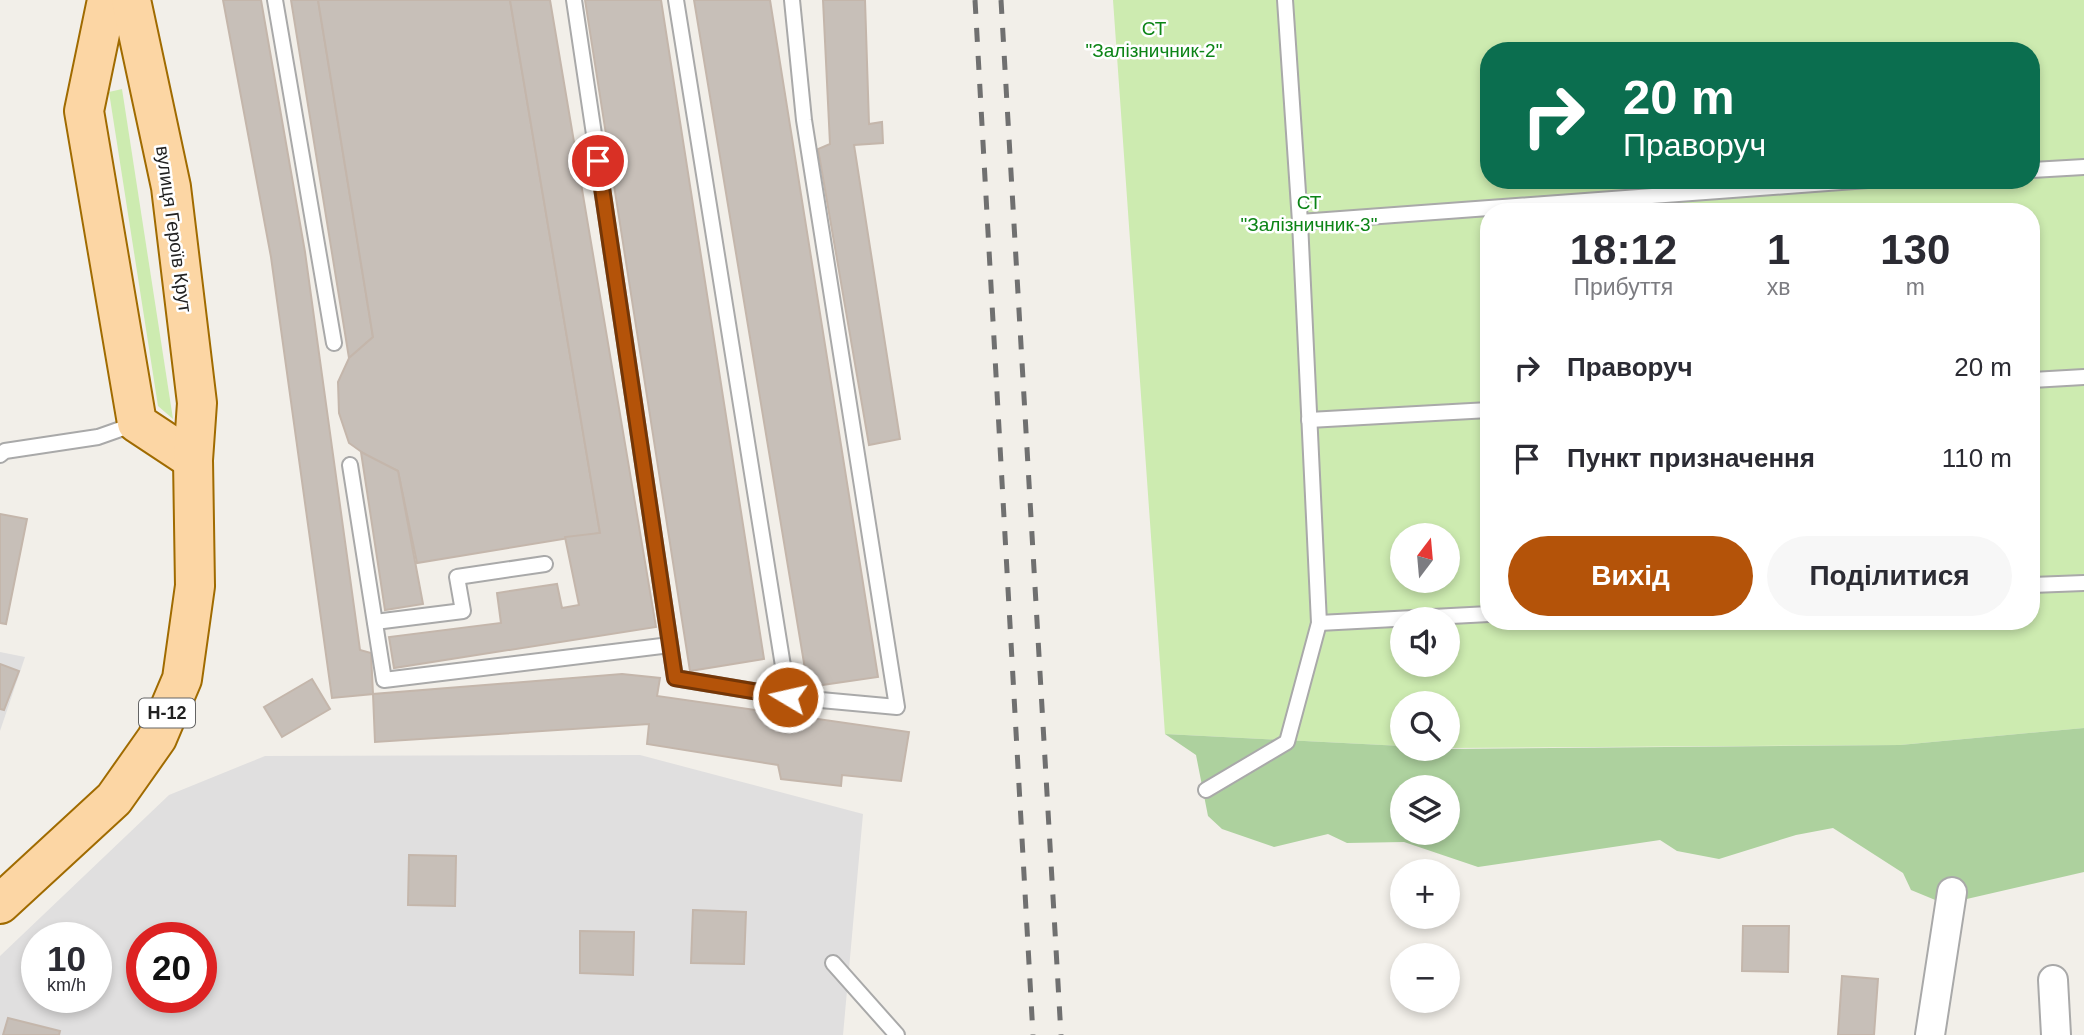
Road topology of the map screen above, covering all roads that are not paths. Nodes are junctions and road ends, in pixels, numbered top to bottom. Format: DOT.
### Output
graph roads {
  1 [pos="107,0"];
  2 [pos="131,0"];
  3 [pos="275,0"];
  4 [pos="574,0"];
  5 [pos="676,0"];
  6 [pos="792,0"];
  7 [pos="1285,0"];
  8 [pos="2084,167"];
  9 [pos="2040,170"];
  10 [pos="1746,189"];
  11 [pos="1557,203"];
  12 [pos="1480,209"];
  13 [pos="1300,222"];
  14 [pos="334,343"];
  15 [pos="2084,377"];
  16 [pos="2040,380"];
  17 [pos="1480,410"];
  18 [pos="1309,420"];
  19 [pos="137,423"];
  20 [pos="0,455"];
  21 [pos="193,460"];
  22 [pos="350,465"];
  23 [pos="545,564"];
  24 [pos="2084,583"];
  25 [pos="2040,585"];
  26 [pos="1480,614"];
  27 [pos="374,622"];
  28 [pos="1319,623"];
  29 [pos="670,645"];
  30 [pos="788,697"];
  31 [pos="1206,790"];
  32 [pos="1952,892"];
  33 [pos="0,904"];
  34 [pos="833,963"];
  35 [pos="2053,980"];
  36 [pos="897,1035"];
  37 [pos="1930,1035"];
  38 [pos="2056,1035"];
  1 -- 19 [label="main road"];
  2 -- 21 [label="main road, вулиця Героїв Крут / Н-12"];
  3 -- 14 [label="lane"];
  4 -- 29 [label="lane"];
  5 -- 30 [label="lane"];
  6 -- 30 [label="lane"];
  7 -- 13 [label="lane"];
  8 -- 9 [label="lane"];
  10 -- 11 [label="lane"];
  12 -- 13 [label="lane"];
  13 -- 18 [label="lane"];
  15 -- 16 [label="lane"];
  17 -- 18 [label="lane"];
  18 -- 28 [label="lane"];
  19 -- 20 [label="lane"];
  19 -- 21 [label="main road"];
  21 -- 33 [label="main road, Н-12"];
  22 -- 27 [label="lane"];
  23 -- 27 [label="lane"];
  24 -- 25 [label="lane"];
  26 -- 28 [label="lane"];
  27 -- 29 [label="lane"];
  28 -- 31 [label="lane"];
  29 -- 30 [label="lane"];
  32 -- 37 [label="street"];
  34 -- 36 [label="lane"];
  35 -- 38 [label="street"];
}
